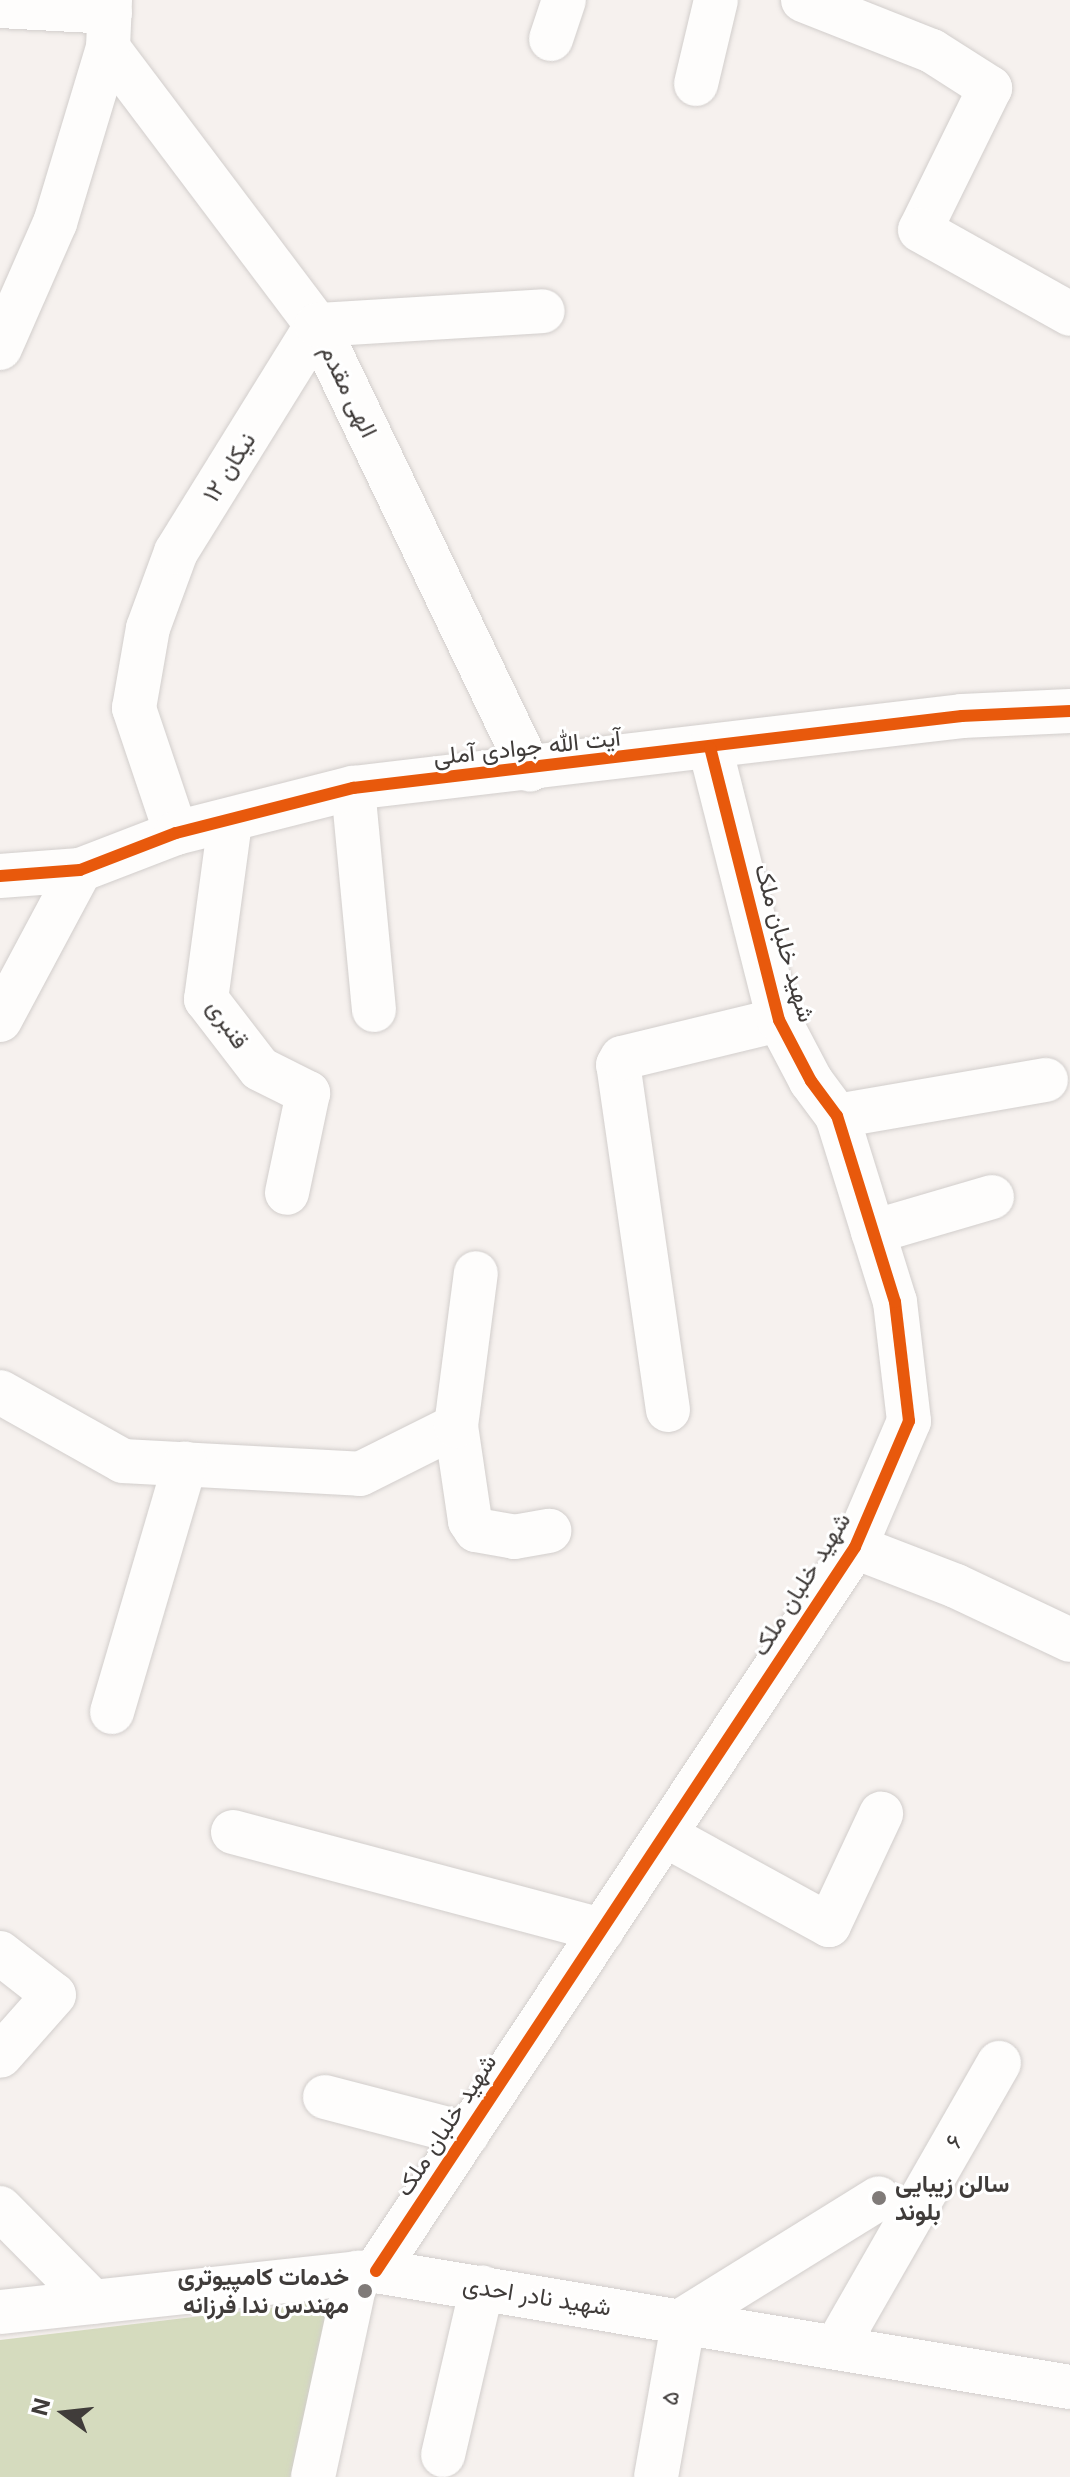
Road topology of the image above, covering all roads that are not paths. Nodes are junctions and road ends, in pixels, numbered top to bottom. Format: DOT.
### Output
graph roads {
  1 [pos="716,0"];
  2 [pos="803,0"];
  3 [pos="0,6"];
  4 [pos="109,20"];
  5 [pos="696,84"];
  6 [pos="17,265"];
  7 [pos="543,311"];
  8 [pos="1070,314"];
  9 [pos="317,325"];
  10 [pos="0,348"];
  11 [pos="1070,711"];
  12 [pos="710,748"];
  13 [pos="530,770"];
  14 [pos="353,788"];
  15 [pos="230,822"];
  16 [pos="176,833"];
  17 [pos="80,870"];
  18 [pos="0,876"];
  19 [pos="374,1010"];
  20 [pos="0,1020"];
  21 [pos="779,1020"];
  22 [pos="1046,1080"];
  23 [pos="837,1116"];
  24 [pos="287,1193"];
  25 [pos="992,1197"];
  26 [pos="873,1232"];
  27 [pos="476,1273"];
  28 [pos="0,1392"];
  29 [pos="668,1410"];
  30 [pos="456,1426"];
  31 [pos="185,1464"];
  32 [pos="549,1531"];
  33 [pos="855,1547"];
  34 [pos="1070,1640"];
  35 [pos="112,1712"];
  36 [pos="881,1814"];
  37 [pos="233,1832"];
  38 [pos="665,1835"];
  39 [pos="602,1930"];
  40 [pos="0,1953"];
  41 [pos="0,2056"];
  42 [pos="999,2063"];
  43 [pos="325,2097"];
  44 [pos="467,2134"];
  45 [pos="879,2198"];
  46 [pos="0,2208"];
  47 [pos="367,2272"];
  48 [pos="482,2287"];
  49 [pos="93,2302"];
  50 [pos="0,2312"];
  51 [pos="684,2319"];
  52 [pos="838,2344"];
  53 [pos="1070,2387"];
  54 [pos="443,2455"];
  55 [pos="313,2477"];
  56 [pos="656,2477"];
  1 -- 5 [label="street"];
  2 -- 8 [label="street"];
  3 -- 4 [label="street"];
  4 -- 6 [label="street"];
  4 -- 9 [label="street, الهی مقدم"];
  6 -- 10 [label="street"];
  7 -- 9 [label="street"];
  9 -- 13 [label="street, الهی مقدم"];
  9 -- 16 [label="street, نیکان ۱۲"];
  11 -- 12 [label="street, آیت الله جوادی آملی"];
  12 -- 13 [label="street, آیت الله جوادی آملی"];
  12 -- 21 [label="street, شهید خلبان ملک"];
  13 -- 14 [label="street, آیت الله جوادی آملی"];
  14 -- 15 [label="street, آیت الله جوادی آملی"];
  14 -- 19 [label="street"];
  15 -- 16 [label="street, آیت الله جوادی آملی"];
  15 -- 24 [label="street, قنبری"];
  16 -- 17 [label="street, آیت الله جوادی آملی"];
  17 -- 18 [label="street, آیت الله جوادی آملی"];
  17 -- 20 [label="street"];
  21 -- 23 [label="street, شهید خلبان ملک"];
  21 -- 29 [label="street"];
  22 -- 23 [label="street"];
  23 -- 26 [label="street, شهید خلبان ملک"];
  25 -- 26 [label="street"];
  26 -- 33 [label="street, شهید خلبان ملک"];
  27 -- 30 [label="street"];
  28 -- 31 [label="street"];
  30 -- 31 [label="street"];
  30 -- 32 [label="street"];
  31 -- 35 [label="street"];
  33 -- 34 [label="street"];
  33 -- 38 [label="street, شهید خلبان ملک"];
  36 -- 38 [label="street"];
  37 -- 39 [label="street"];
  38 -- 39 [label="street, شهید خلبان ملک"];
  39 -- 44 [label="street, شهید خلبان ملک"];
  40 -- 41 [label="street"];
  42 -- 52 [label="street, ۶"];
  43 -- 44 [label="street"];
  44 -- 47 [label="street, شهید خلبان ملک"];
  45 -- 51 [label="street"];
  46 -- 49 [label="street"];
  47 -- 48 [label="street, شهید نادر احدی"];
  47 -- 49 [label="street, شهید نادر احدی"];
  47 -- 55 [label="street"];
  48 -- 51 [label="street, شهید نادر احدی"];
  48 -- 54 [label="street"];
  49 -- 50 [label="street, شهید نادر احدی"];
  51 -- 52 [label="street, شهید نادر احدی"];
  51 -- 56 [label="street, ۵"];
  52 -- 53 [label="street, شهید نادر احدی"];
}
